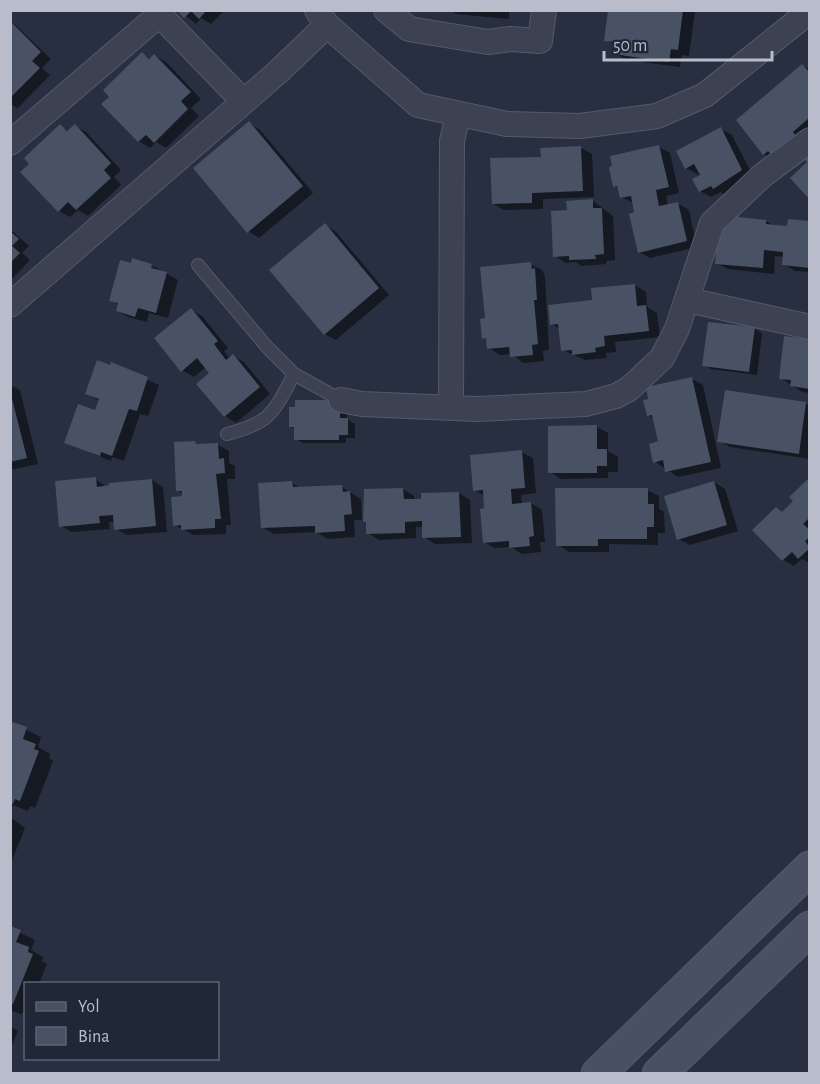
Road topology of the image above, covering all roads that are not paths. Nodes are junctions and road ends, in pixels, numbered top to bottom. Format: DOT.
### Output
graph roads {
  1 [pos="386,10"];
  2 [pos="544,10"];
  3 [pos="810,11"];
  4 [pos="157,13"];
  5 [pos="322,18"];
  6 [pos="243,101"];
  7 [pos="458,115"];
  8 [pos="810,140"];
  9 [pos="10,143"];
  10 [pos="198,265"];
  11 [pos="688,300"];
  12 [pos="10,305"];
  13 [pos="810,327"];
  14 [pos="294,374"];
  15 [pos="341,400"];
  16 [pos="452,408"];
  17 [pos="227,434"];
  18 [pos="810,868"];
  19 [pos="810,928"];
  20 [pos="598,1074"];
  21 [pos="659,1074"];
  1 -- 2 [label="street"];
  3 -- 7 [label="street"];
  4 -- 6 [label="street"];
  4 -- 9 [label="street"];
  5 -- 6 [label="street"];
  5 -- 7 [label="street"];
  6 -- 12 [label="street"];
  7 -- 16 [label="street"];
  8 -- 11 [label="street"];
  10 -- 14 [label="lane"];
  11 -- 13 [label="street"];
  11 -- 16 [label="street"];
  14 -- 15 [label="lane"];
  14 -- 17 [label="lane"];
  15 -- 16 [label="street"];
  18 -- 20 [label="street"];
  19 -- 21 [label="street"];
}
